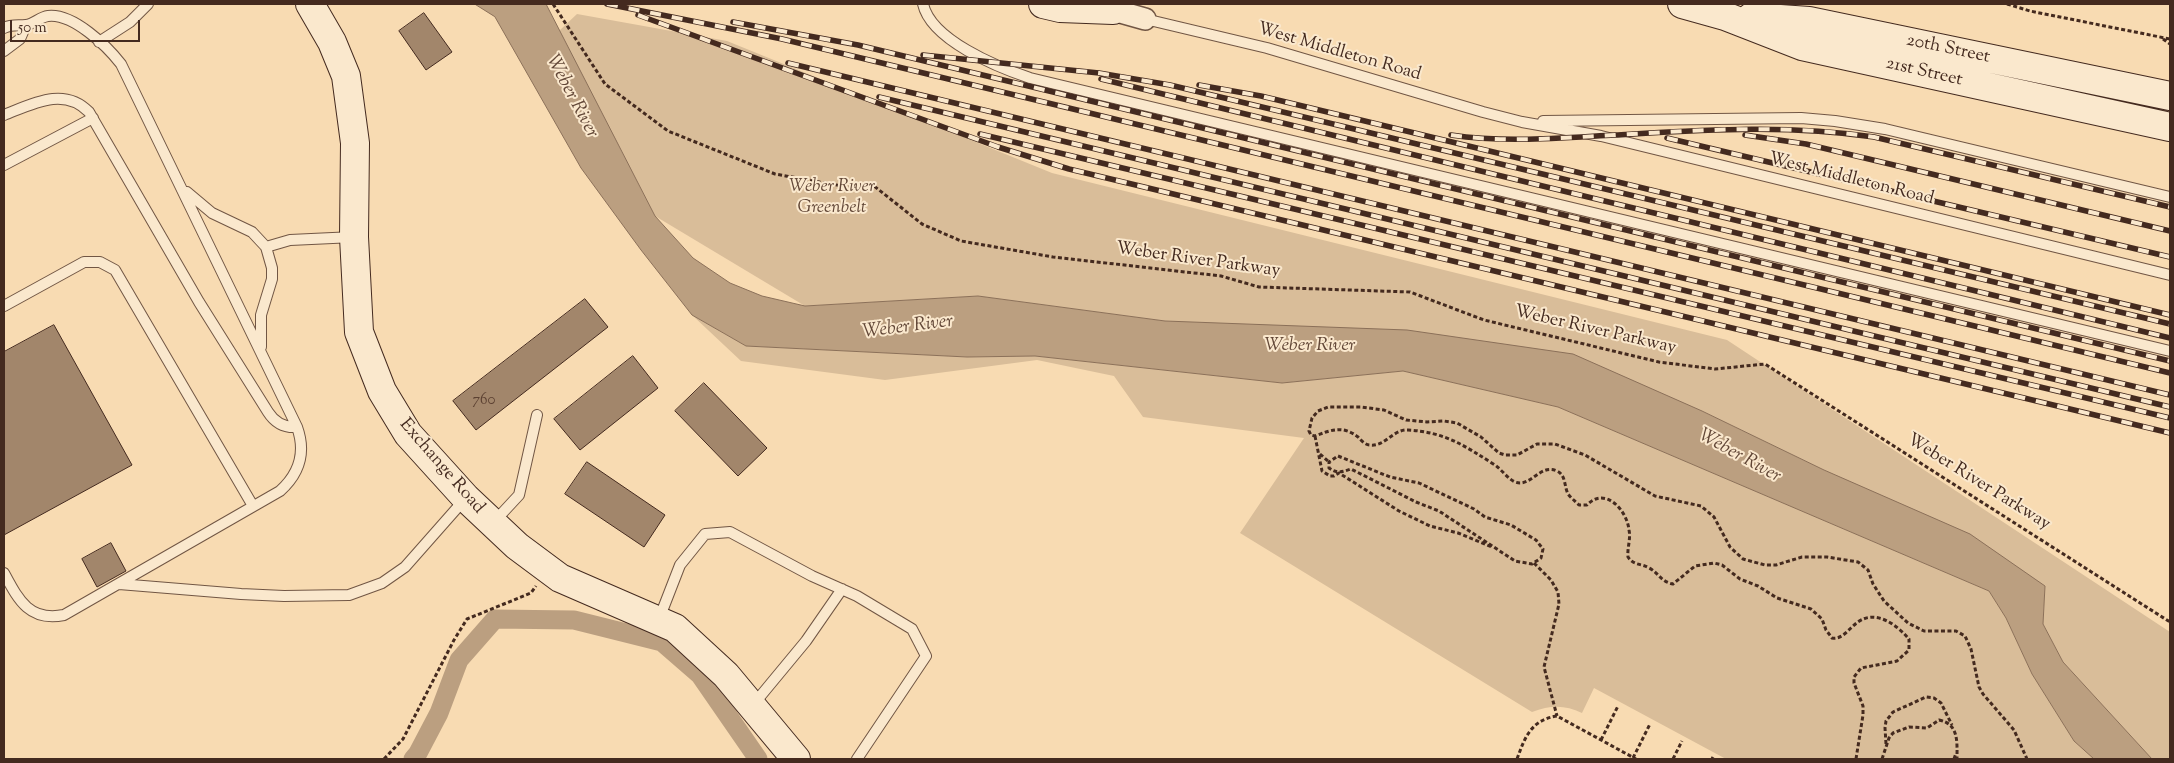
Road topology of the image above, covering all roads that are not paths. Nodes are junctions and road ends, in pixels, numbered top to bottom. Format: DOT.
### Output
graph roads {
  1 [pos="148,4"];
  2 [pos="310,4"];
  3 [pos="923,4"];
  4 [pos="1043,4"];
  5 [pos="1682,4"];
  6 [pos="1115,7"];
  7 [pos="1725,16"];
  8 [pos="1145,19"];
  9 [pos="26,25"];
  10 [pos="4,28"];
  11 [pos="99,42"];
  12 [pos="4,51"];
  13 [pos="2170,96"];
  14 [pos="4,114"];
  15 [pos="93,118"];
  16 [pos="1522,122"];
  17 [pos="2170,127"];
  18 [pos="4,165"];
  19 [pos="180,183"];
  20 [pos="2170,197"];
  21 [pos="354,237"];
  22 [pos="266,247"];
  23 [pos="2170,275"];
  24 [pos="4,306"];
  25 [pos="2170,351"];
  26 [pos="264,358"];
  27 [pos="537,415"];
  28 [pos="297,427"];
  29 [pos="466,498"];
  30 [pos="253,506"];
  31 [pos="492,524"];
  32 [pos="4,573"];
  33 [pos="119,584"];
  34 [pos="842,589"];
  35 [pos="658,621"];
  36 [pos="752,706"];
  37 [pos="796,759"];
  38 [pos="857,759"];
  1 -- 11 [label="lane"];
  2 -- 21 [label="street, Exchange Road"];
  3 -- 25 [label="lane"];
  4 -- 6 [label="street"];
  5 -- 7 [label="street, 21st Street"];
  6 -- 8 [label="street"];
  7 -- 13 [label="street, 20th Street"];
  7 -- 17 [label="street, 21st Street"];
  8 -- 16 [label="lane, West Middleton Road"];
  9 -- 10 [label="lane"];
  9 -- 11 [label="lane"];
  9 -- 12 [label="lane"];
  11 -- 19 [label="lane"];
  14 -- 15 [label="lane"];
  15 -- 18 [label="lane"];
  15 -- 28 [label="lane"];
  16 -- 20 [label="lane, West Middleton Road"];
  16 -- 23 [label="lane, West Middleton Road"];
  19 -- 22 [label="lane"];
  19 -- 26 [label="lane"];
  21 -- 22 [label="lane"];
  21 -- 29 [label="street, Exchange Road"];
  22 -- 26 [label="lane"];
  24 -- 30 [label="lane"];
  26 -- 28 [label="lane"];
  27 -- 31 [label="lane"];
  28 -- 30 [label="lane"];
  29 -- 31 [label="street, Exchange Road"];
  29 -- 33 [label="lane"];
  30 -- 33 [label="lane"];
  31 -- 35 [label="street, Exchange Road"];
  32 -- 33 [label="lane"];
  34 -- 35 [label="lane"];
  34 -- 36 [label="lane"];
  34 -- 38 [label="lane"];
  35 -- 36 [label="street, Exchange Road"];
  36 -- 37 [label="street, Exchange Road"];
}
